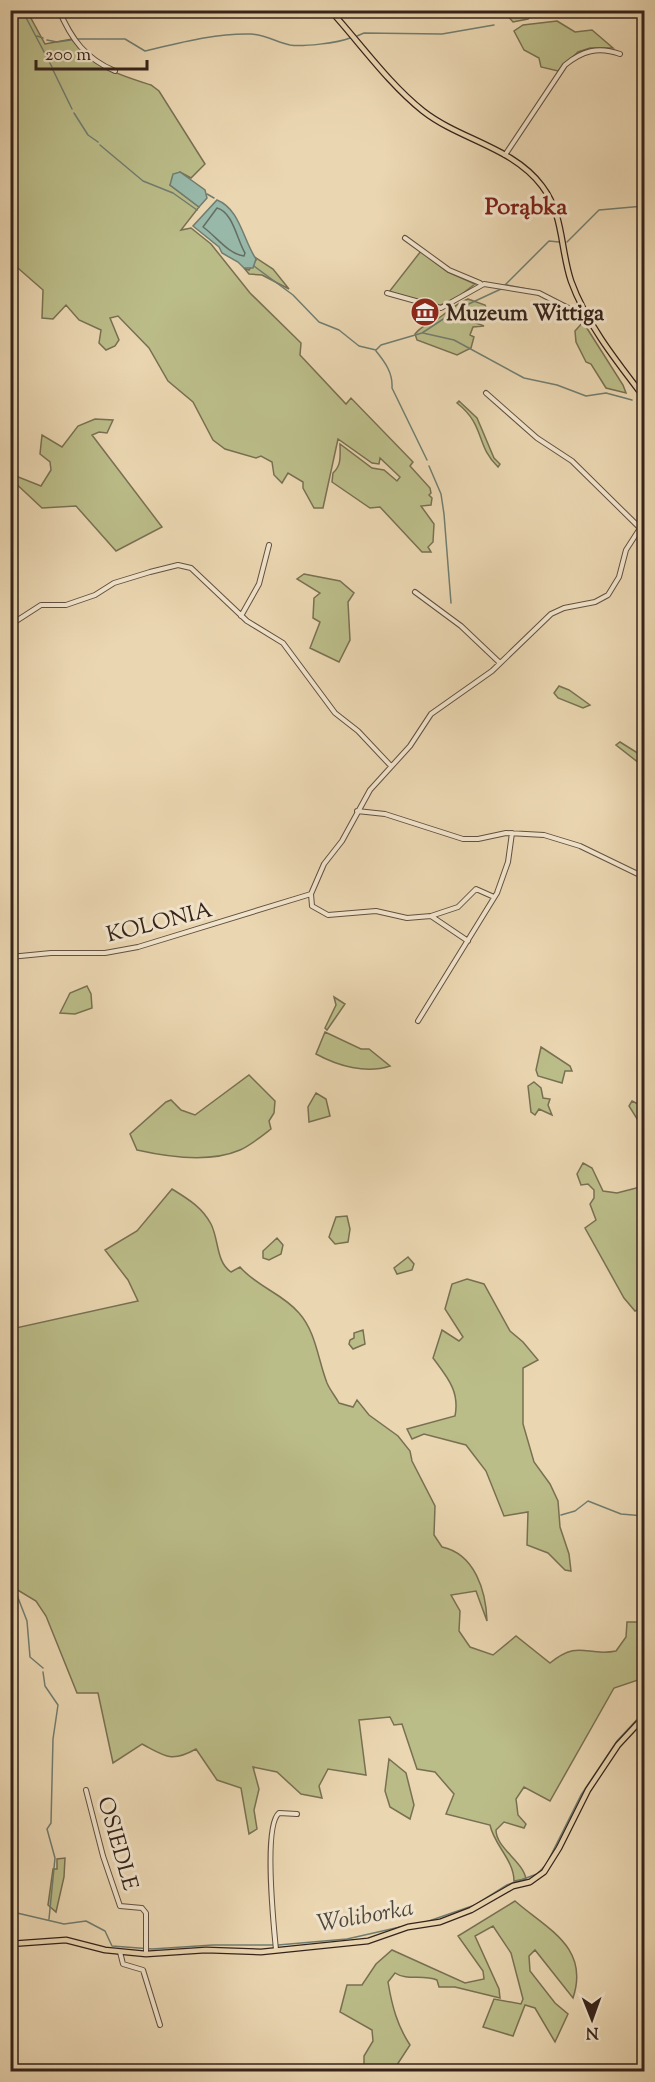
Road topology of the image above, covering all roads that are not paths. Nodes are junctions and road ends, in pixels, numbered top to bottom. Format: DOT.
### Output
graph roads {
  1 [pos="59,10"];
  2 [pos="330,10"];
  3 [pos="620,54"];
  4 [pos="115,71"];
  5 [pos="505,155"];
  6 [pos="405,238"];
  7 [pos="484,284"];
  8 [pos="387,293"];
  9 [pos="587,313"];
  10 [pos="645,384"];
  11 [pos="638,388"];
  12 [pos="486,393"];
  13 [pos="645,397"];
  14 [pos="645,522"];
  15 [pos="640,528"];
  16 [pos="268,545"];
  17 [pos="415,592"];
  18 [pos="241,616"];
  19 [pos="10,625"];
  20 [pos="500,663"];
  21 [pos="391,766"];
  22 [pos="357,811"];
  23 [pos="512,833"];
  24 [pos="645,878"];
  25 [pos="311,894"];
  26 [pos="494,897"];
  27 [pos="431,916"];
  28 [pos="468,941"];
  29 [pos="10,957"];
  30 [pos="418,1021"];
  31 [pos="645,1717"];
  32 [pos="86,1790"];
  33 [pos="297,1814"];
  34 [pos="10,1944"];
  35 [pos="276,1947"];
  36 [pos="146,1951"];
  37 [pos="120,1952"];
  38 [pos="160,2025"];
  1 -- 4 [label="street"];
  2 -- 5 [label="main road"];
  3 -- 5 [label="street"];
  5 -- 9 [label="main road"];
  6 -- 7 [label="street"];
  7 -- 8 [label="street"];
  7 -- 9 [label="street"];
  9 -- 11 [label="main road"];
  10 -- 11 [label="street"];
  11 -- 13 [label="main road"];
  12 -- 15 [label="street"];
  14 -- 15 [label="street"];
  15 -- 20 [label="street"];
  16 -- 18 [label="street"];
  17 -- 20 [label="street"];
  18 -- 19 [label="street"];
  18 -- 21 [label="street"];
  20 -- 21 [label="street"];
  21 -- 22 [label="street"];
  22 -- 23 [label="street"];
  22 -- 25 [label="street"];
  23 -- 24 [label="street"];
  23 -- 26 [label="street"];
  25 -- 27 [label="street"];
  25 -- 29 [label="street, KOLONIA"];
  26 -- 27 [label="street"];
  26 -- 28 [label="street"];
  27 -- 28 [label="street"];
  28 -- 30 [label="street"];
  31 -- 35 [label="main road"];
  32 -- 36 [label="street, OSIEDLE"];
  33 -- 35 [label="street"];
  34 -- 37 [label="main road"];
  35 -- 36 [label="main road"];
  36 -- 37 [label="main road"];
  37 -- 38 [label="street"];
}
